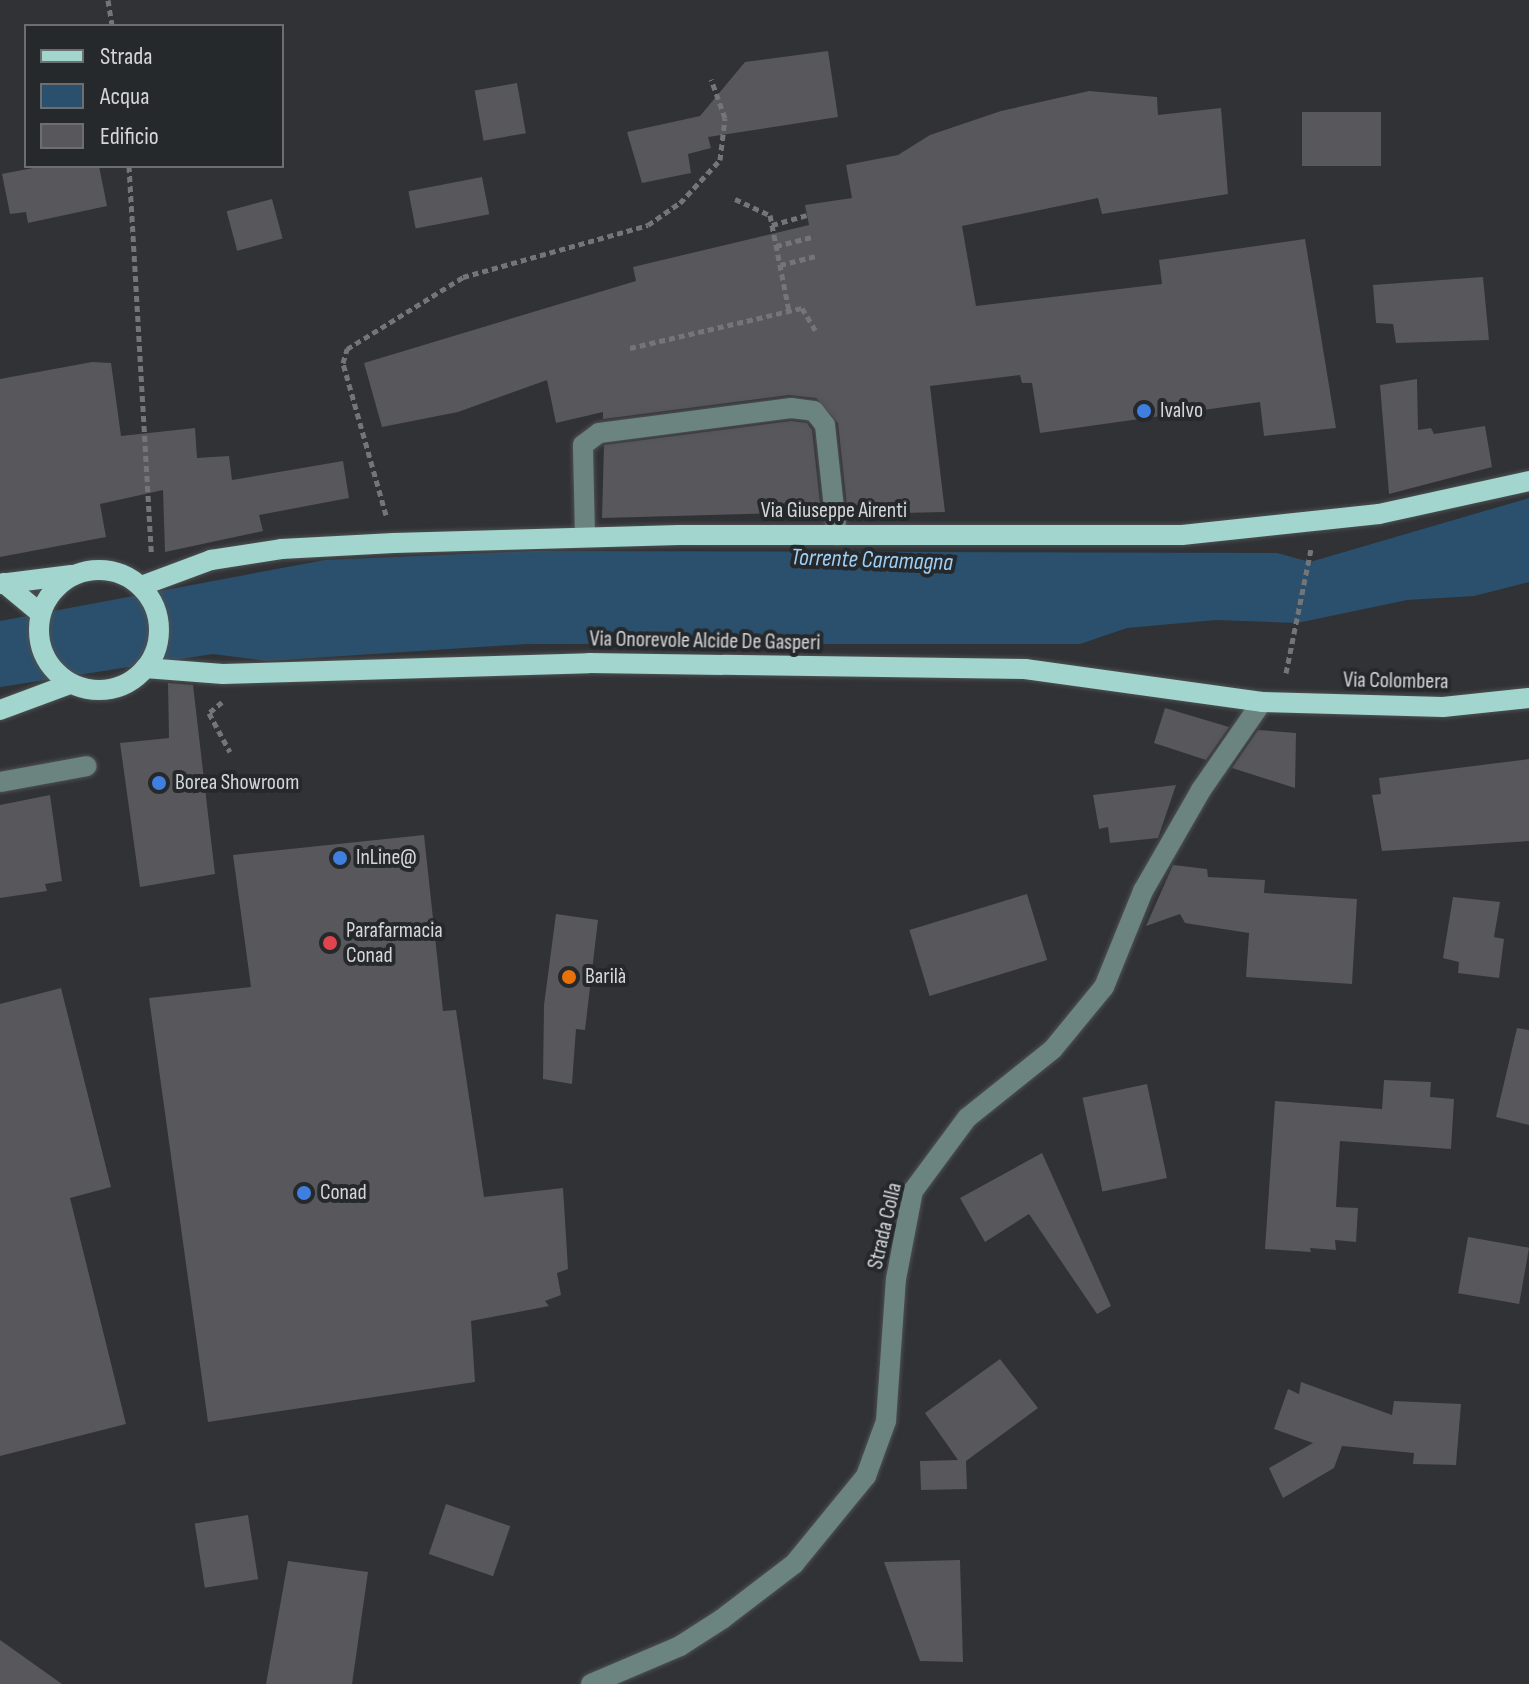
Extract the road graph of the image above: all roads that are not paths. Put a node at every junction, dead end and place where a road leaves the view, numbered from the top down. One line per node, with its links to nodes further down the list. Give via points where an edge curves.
1 (1529, 481): 2 (main road, Via Giuseppe Airenti, via 1379,514 1182,535)
2 (837, 535): 3 (main road, Via Giuseppe Airenti); 3 (street, via 825,425 814,411 791,408 599,433 583,445)
3 (585, 536): 6 (main road, Via Giuseppe Airenti, via 236,556)
4 (72, 575): 5 (main road); 6 (main road, via 108,570); 7 (main road, via 57,586)
5 (2, 584): 7 (main road)
6 (147, 584): 8 (main road, via 158,617 155,653)
7 (40, 613): 9 (main road, via 38,637 44,656)
8 (145, 668): 9 (main road, via 110,689); 11 (main road, Via Onorevole Alcide De Gasperi, via 223,674 589,663 1025,669)
9 (70, 684): 12 (main road)
10 (1529, 698): 11 (main road, Via Colombera, via 1443,707)
11 (1262, 702): 15 (street, Strada Colla, via 1201,790 1143,891 1104,987 1053,1049 967,1118 933,1157 913,1191 896,1279 886,1421 866,1476 794,1564 722,1619 680,1646)
12 (0, 710)
13 (87, 766): 14 (street)
14 (0, 782)
15 (591, 1684)

